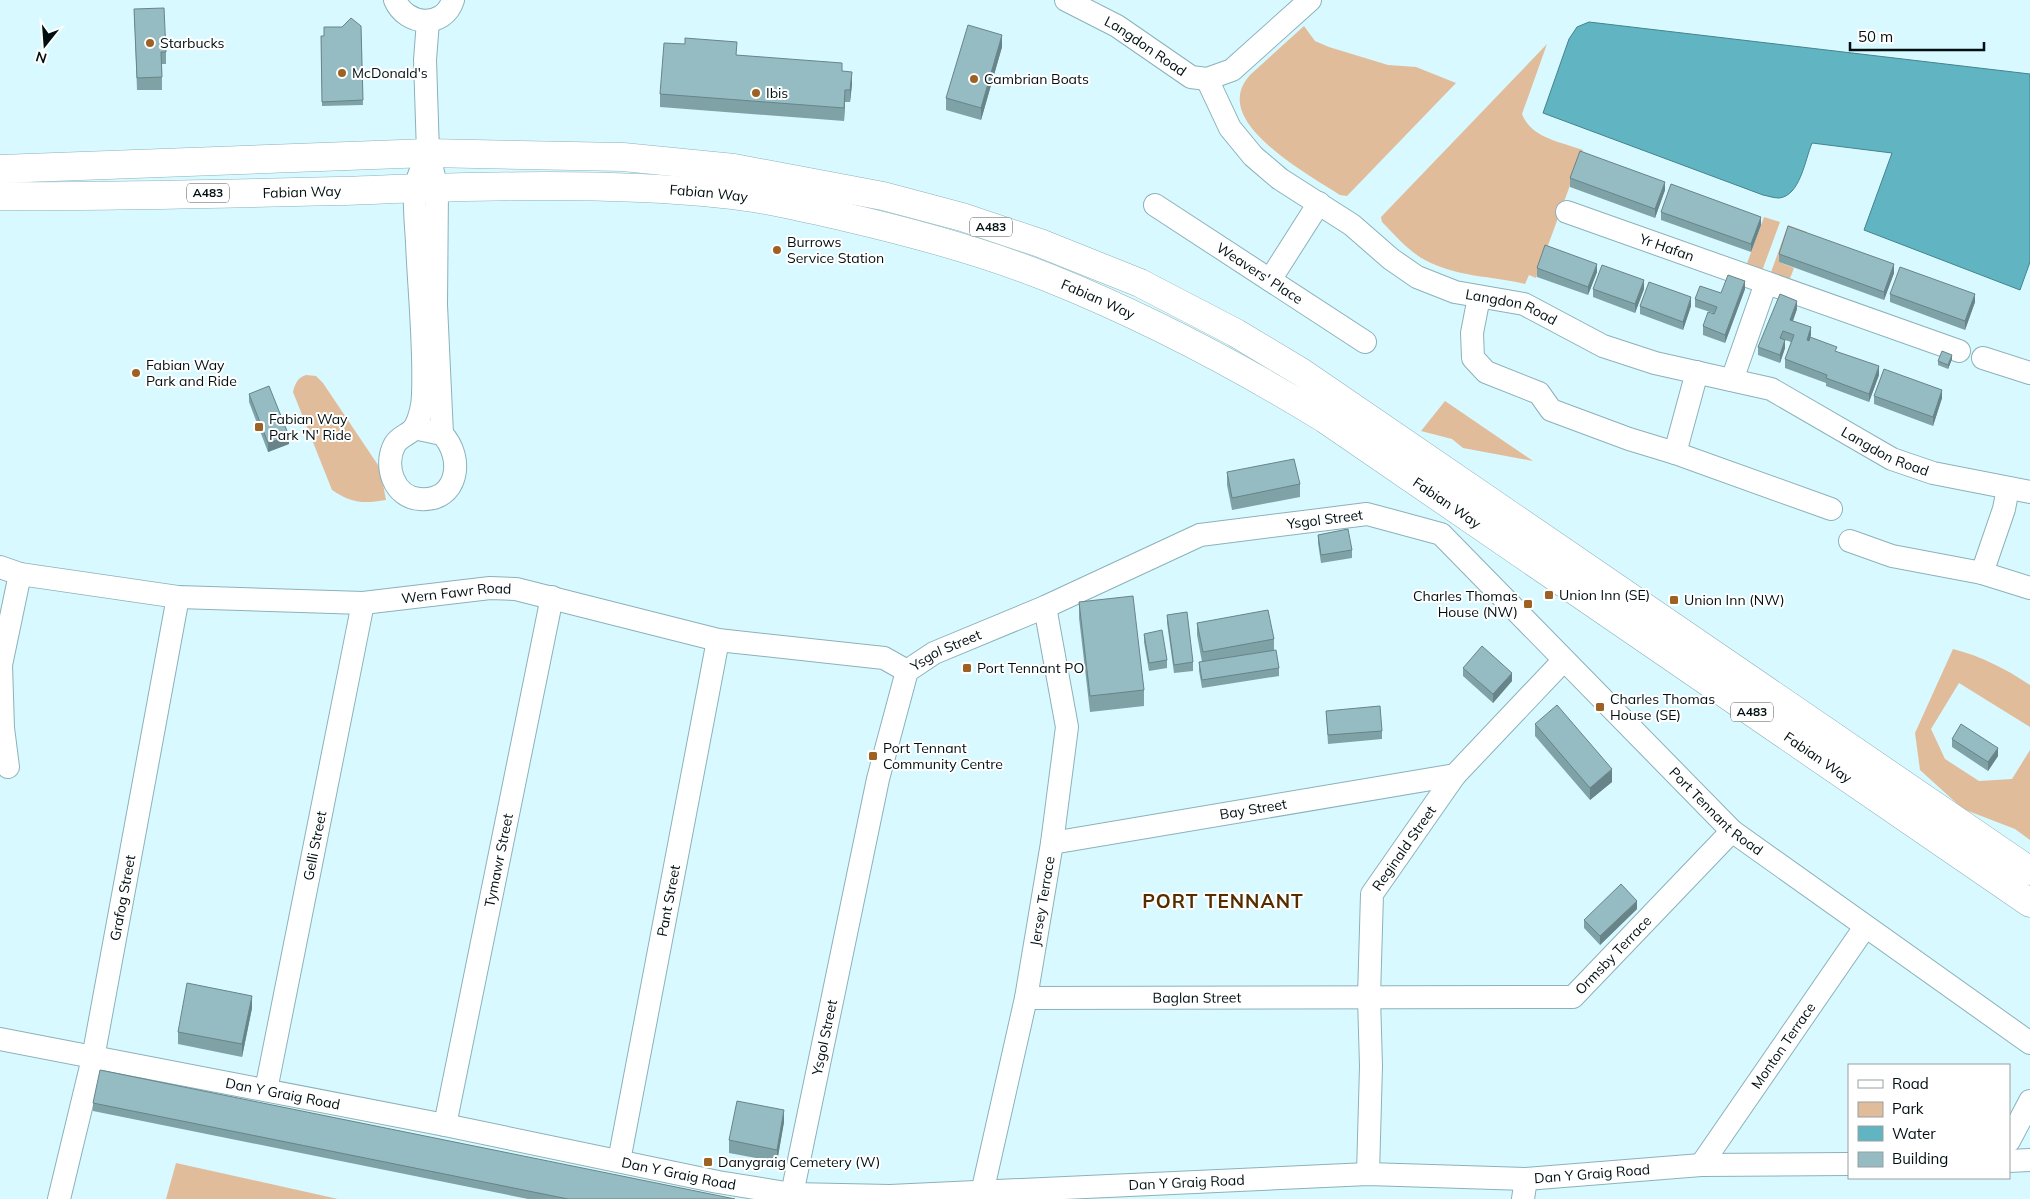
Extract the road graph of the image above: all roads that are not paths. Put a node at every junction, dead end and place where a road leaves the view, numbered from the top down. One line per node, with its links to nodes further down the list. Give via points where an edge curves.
1 (395, 0): 5 (street, via 408,17)
2 (453, 0): 5 (street, via 445,13)
3 (1066, 0): 6 (street, Langdon Road, via 1117,26 1190,77)
4 (1310, 0): 6 (street, via 1232,70)
5 (428, 21): 7 (street, via 425,60)
6 (1207, 79): 11 (street, Langdon Road, via 1230,128 1254,156 1280,179)
7 (428, 153): 8 (highway, Fabian Way / A483); 9 (street); 45 (highway, Fabian Way / A483, via 622,157 734,168 883,196 962,217 1040,243 1140,283 1236,333 1349,404)
8 (0, 169)
9 (426, 188): 10 (highway, Fabian Way / A483); 23 (street, via 423,395); 24 (street); 46 (highway, Fabian Way / A483, via 664,190 726,194 801,207 964,249 1048,278 1147,321 1229,362 1325,419)
10 (0, 196)
11 (1319, 203): 14 (street); 16 (street, Langdon Road, via 1417,277 1455,292)
12 (1155, 205): 14 (street, Weavers' Place)
13 (1567, 212): 15 (street, Yr Hafan)
14 (1270, 280): 17 (street, Weavers' Place)
15 (1766, 283): 18 (street, Yr Hafan); 22 (street)
16 (1479, 297): 20 (street, Langdon Road, via 1524,304 1603,346 1655,363); 25 (street, via 1472,332 1473,358 1486,372 1538,393 1551,410)
17 (1365, 342)
18 (1959, 351)
19 (1983, 358): 21 (street)
20 (1697, 372): 22 (street, Langdon Road); 25 (street)
21 (2030, 373)
22 (1732, 380): 26 (street, Langdon Road, via 1771,389 1892,458 1933,473)
23 (414, 428): 24 (street); 24 (street, via 396,443 390,460 391,474 396,486 406,496 421,500 444,491 456,471 454,450)
24 (442, 434)
25 (1675, 453): 28 (street)
26 (2008, 488): 27 (street, Langdon Road); 32 (street)
27 (2030, 492)
28 (1831, 509)
29 (1441, 534): 37 (street, Ysgol Street, via 1367,514 1200,535); 39 (street, Port Tennant Road)
30 (1850, 541): 32 (street, via 1892,556)
31 (10, 570): 34 (street, Wern Fawr Road); 41 (street, via 1,666)
32 (1982, 573): 33 (street)
33 (2030, 588)
34 (178, 597): 36 (street, Wern Fawr Road); 52 (street, Grafog Street)
35 (552, 597): 36 (street, Wern Fawr Road, via 516,589 490,588); 38 (street, Wern Fawr Road); 55 (street, Tymawr Street)
36 (364, 603): 53 (street, Gelli Street)
37 (1046, 607): 40 (street, Ysgol Street, via 934,653); 44 (street, Jersey Terrace, via 1067,727)
38 (718, 640): 40 (street, Wern Fawr Road, via 884,658); 58 (street, Pant Street)
39 (1563, 661): 42 (street, Reginald Street); 43 (street, Port Tennant Road)
40 (907, 671): 65 (street, Ysgol Street, via 878,779)
41 (8, 767)
42 (1454, 775): 44 (street, Bay Street); 48 (street, Reginald Street, via 1372,894)
43 (1732, 831): 47 (street, Port Tennant Road); 48 (street, Ormsby Terrace, via 1573,997)
44 (1052, 843): 49 (street, Jersey Terrace)
45 (2030, 871)
46 (2030, 903)
47 (1865, 927): 51 (street, Port Tennant Road); 61 (street, Monton Terrace)
48 (1369, 997): 49 (street, Baglan Street); 62 (street, Reginald Street)
49 (1026, 998): 64 (street, Jersey Terrace)
50 (0, 1039): 52 (street, Dan Y Graig Road)
51 (2030, 1043)
52 (93, 1058): 53 (street, Dan Y Graig Road); 66 (street, Grafog Street)
53 (266, 1090): 55 (street, Dan Y Graig Road)
54 (2030, 1101): 56 (street)
55 (445, 1125): 58 (street, Dan Y Graig Road)
56 (2010, 1139)
57 (2030, 1160): 59 (street)
58 (619, 1161): 65 (street, Dan Y Graig Road)
59 (2010, 1161)
60 (1848, 1164): 61 (street, Dan Y Graig Road)
61 (1701, 1165): 63 (street, Dan Y Graig Road)
62 (1368, 1174): 63 (street, Dan Y Graig Road); 64 (street, Dan Y Graig Road)
63 (1524, 1189)
64 (982, 1193): 65 (street, Dan Y Graig Road)
65 (792, 1197)
66 (59, 1199)

